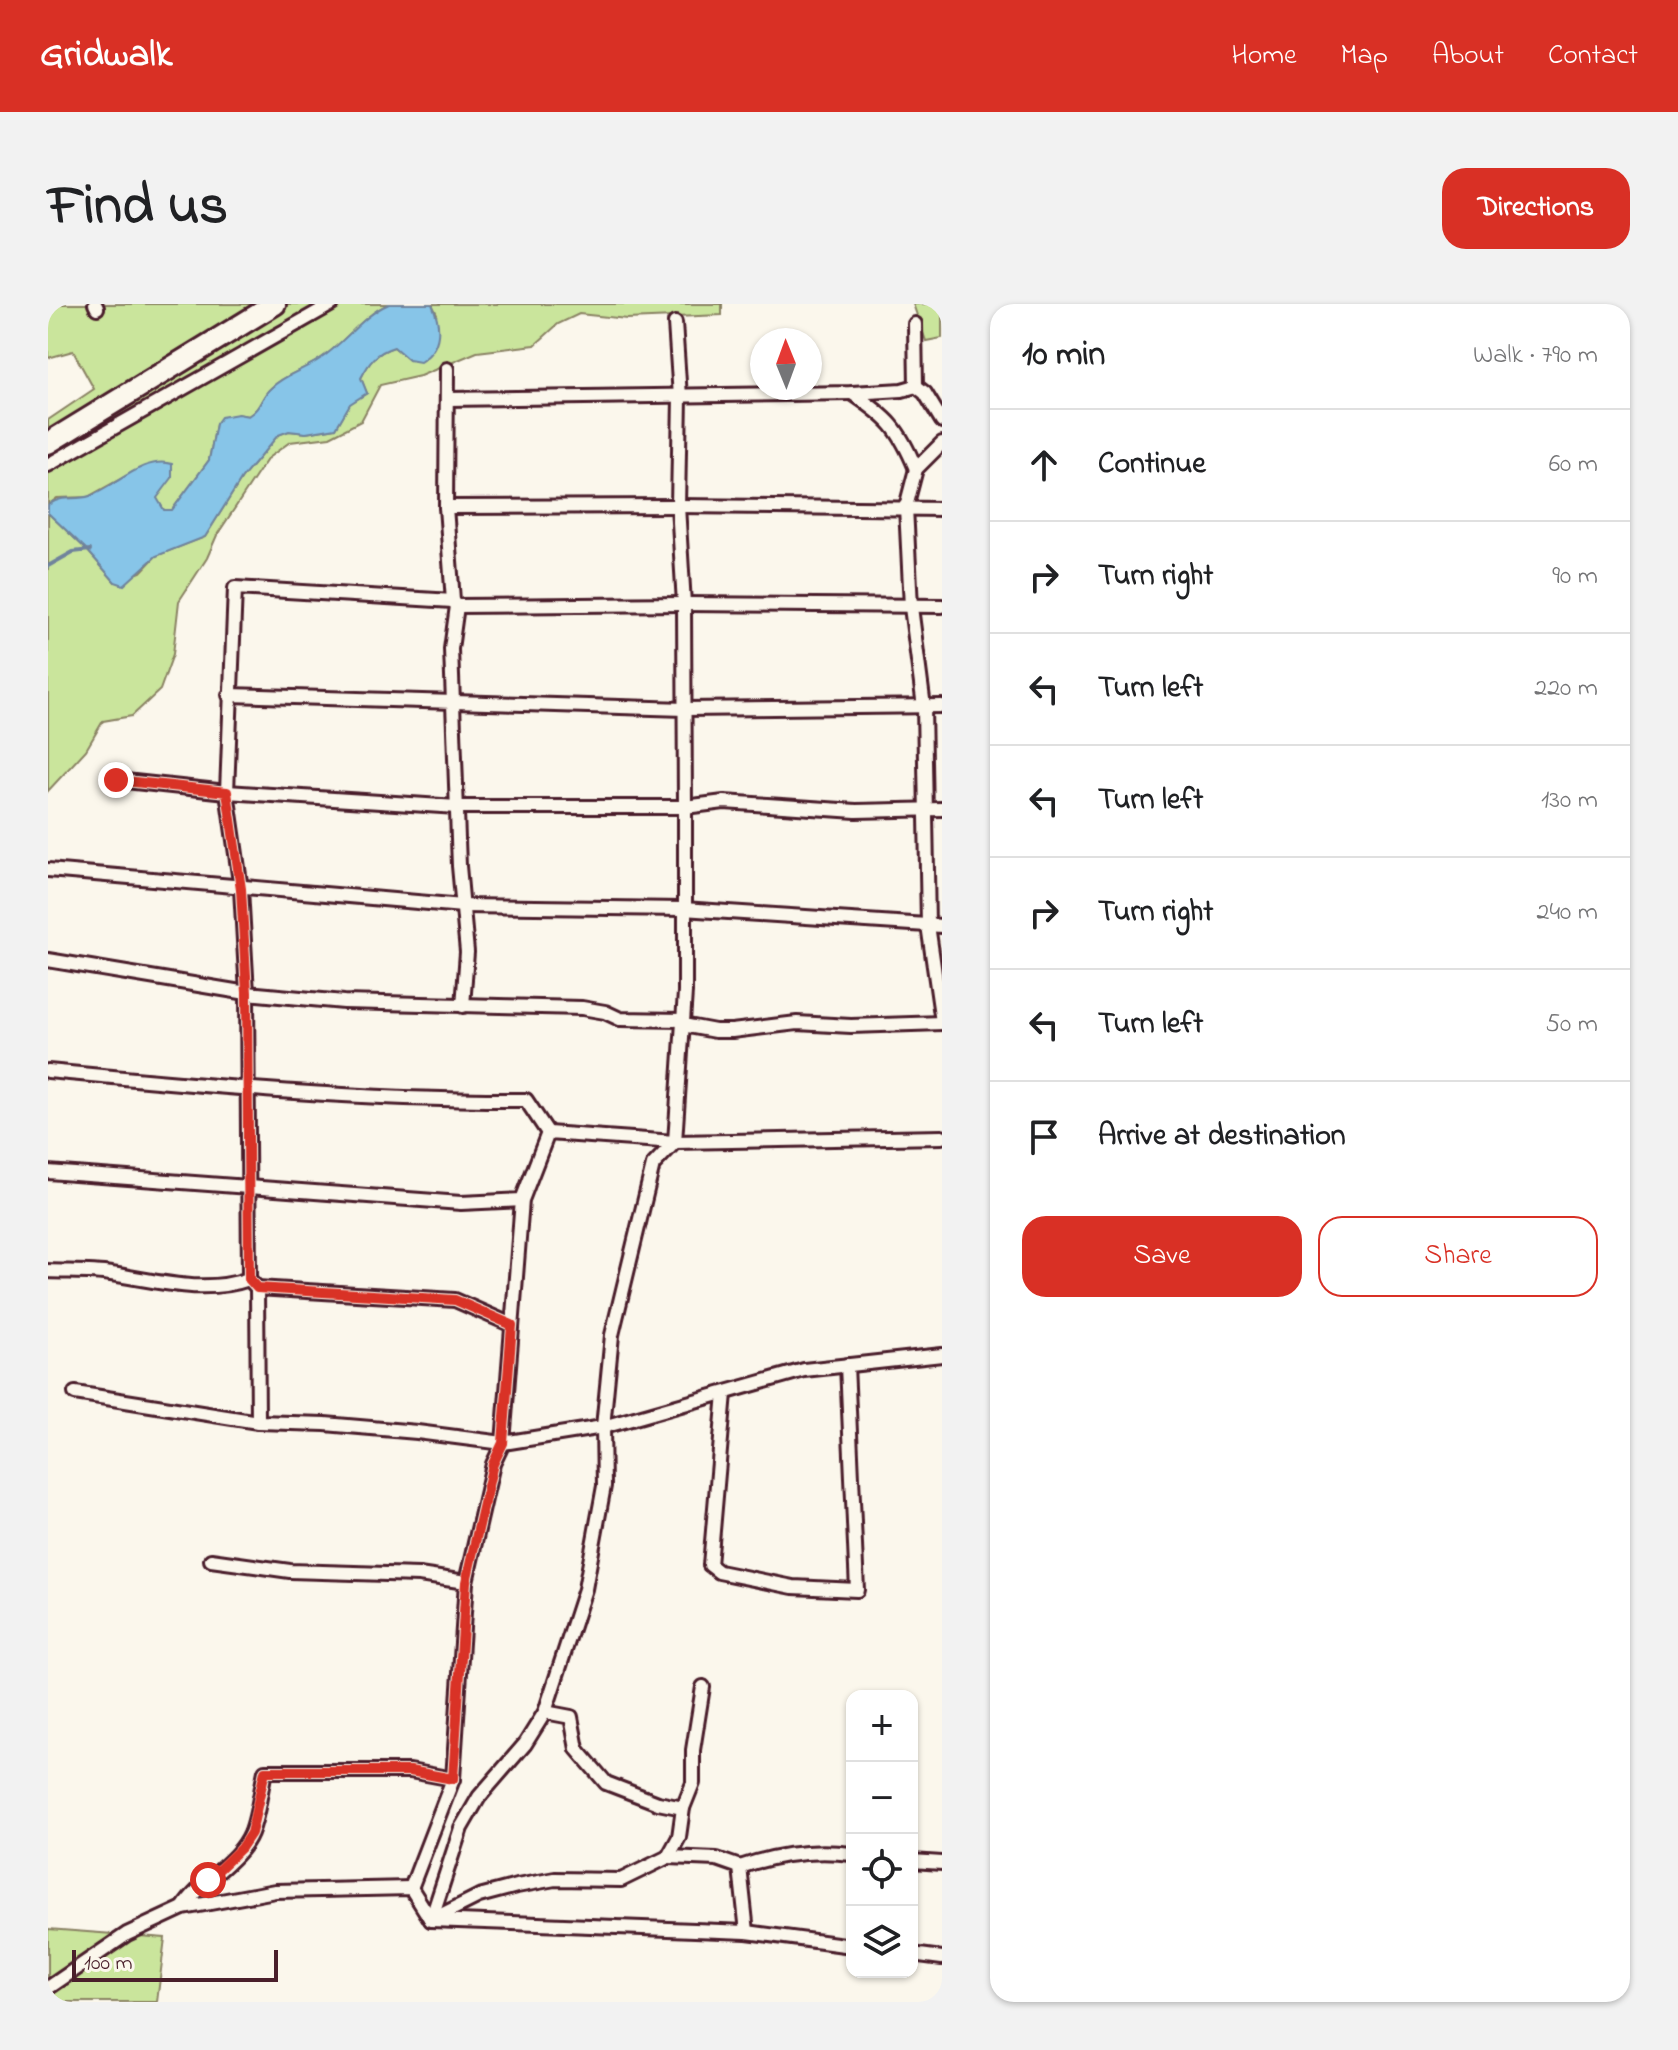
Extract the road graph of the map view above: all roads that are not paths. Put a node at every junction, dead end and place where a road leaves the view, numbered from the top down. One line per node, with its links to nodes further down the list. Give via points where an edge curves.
1 (275, 304): 11 (main road)
2 (332, 304): 13 (street)
3 (675, 323): 8 (street)
4 (915, 324): 6 (street)
5 (447, 369): 9 (street)
6 (916, 386): 7 (street); 10 (street)
7 (852, 393): 8 (street); 14 (street, via 897,430)
8 (680, 397): 9 (street); 15 (street)
9 (448, 399): 16 (street)
10 (942, 421)
11 (48, 443)
12 (942, 443): 14 (street)
13 (48, 465)
14 (916, 469): 17 (street)
15 (678, 506): 16 (street); 17 (street); 20 (street)
16 (446, 507): 19 (street)
17 (906, 507): 18 (street); 22 (street)
18 (942, 509)
19 (455, 603): 20 (street); 23 (street, via 235,588); 24 (street)
20 (684, 604): 22 (street); 27 (street)
21 (942, 606): 22 (street)
22 (911, 607): 26 (street)
23 (229, 695): 24 (street); 29 (street)
24 (454, 703): 27 (street); 30 (street)
25 (942, 706): 26 (street)
26 (924, 707): 27 (street); 32 (street)
27 (685, 709): 31 (street)
28 (116, 780): 29 (street)
29 (227, 792): 30 (street); 35 (street)
30 (457, 807): 31 (street); 36 (street)
31 (685, 807): 32 (street, via 724,802 856,811); 37 (street)
32 (926, 808): 33 (street); 38 (street)
33 (942, 809)
34 (48, 870): 35 (street)
35 (241, 889): 36 (street); 41 (street)
36 (463, 906): 37 (street); 42 (street)
37 (683, 909): 38 (street); 43 (street)
38 (928, 925): 39 (street); 44 (street)
39 (942, 926)
40 (48, 960): 41 (street)
41 (247, 993): 42 (street); 46 (street)
42 (463, 1006): 43 (street, via 582,1008 620,1019)
43 (683, 1022): 44 (street, via 715,1031 797,1023); 49 (street)
44 (942, 1023)
45 (48, 1071): 46 (street)
46 (248, 1089): 47 (street, via 526,1100); 51 (street)
47 (548, 1133): 49 (street); 52 (street)
48 (942, 1137): 49 (street)
49 (675, 1142): 61 (street, via 653,1165 635,1233 612,1335)
50 (48, 1172): 51 (street)
51 (246, 1188): 52 (street, via 461,1203); 54 (street)
52 (522, 1200): 55 (street)
53 (48, 1271): 54 (street, via 193,1288)
54 (253, 1284): 55 (street, via 455,1300); 60 (street)
55 (512, 1325): 62 (street)
56 (942, 1355): 57 (street)
57 (847, 1365): 59 (street, via 804,1370); 59 (street, via 857,1590 793,1587 719,1572 710,1565)
58 (75, 1393): 60 (street)
59 (725, 1393): 61 (street)
60 (258, 1422): 62 (street)
61 (603, 1427): 62 (street); 66 (street, via 604,1486 585,1589)
62 (503, 1443): 64 (street, via 493,1464)
63 (211, 1560): 64 (street, via 290,1571 419,1575)
64 (466, 1582): 67 (street)
65 (703, 1687): 68 (street, via 693,1783)
66 (545, 1712): 68 (street, via 571,1717 577,1749 606,1783); 76 (street, via 461,1828)
67 (453, 1779): 74 (street); 75 (street, via 410,1771 265,1771 251,1833)
68 (683, 1808): 70 (street, via 679,1837)
69 (846, 1853): 73 (street, via 773,1855)
70 (668, 1857): 73 (street, via 717,1859); 76 (street, via 621,1880 555,1879 491,1892)
71 (918, 1861): 72 (street)
72 (942, 1863)
73 (740, 1867): 77 (street)
74 (411, 1888): 75 (street, via 275,1891); 76 (street)
75 (183, 1908): 81 (street, via 127,1934)
76 (431, 1920): 77 (street)
77 (747, 1932): 78 (street)
78 (846, 1945)
79 (918, 1955): 80 (street)
80 (942, 1958)
81 (48, 1988)

